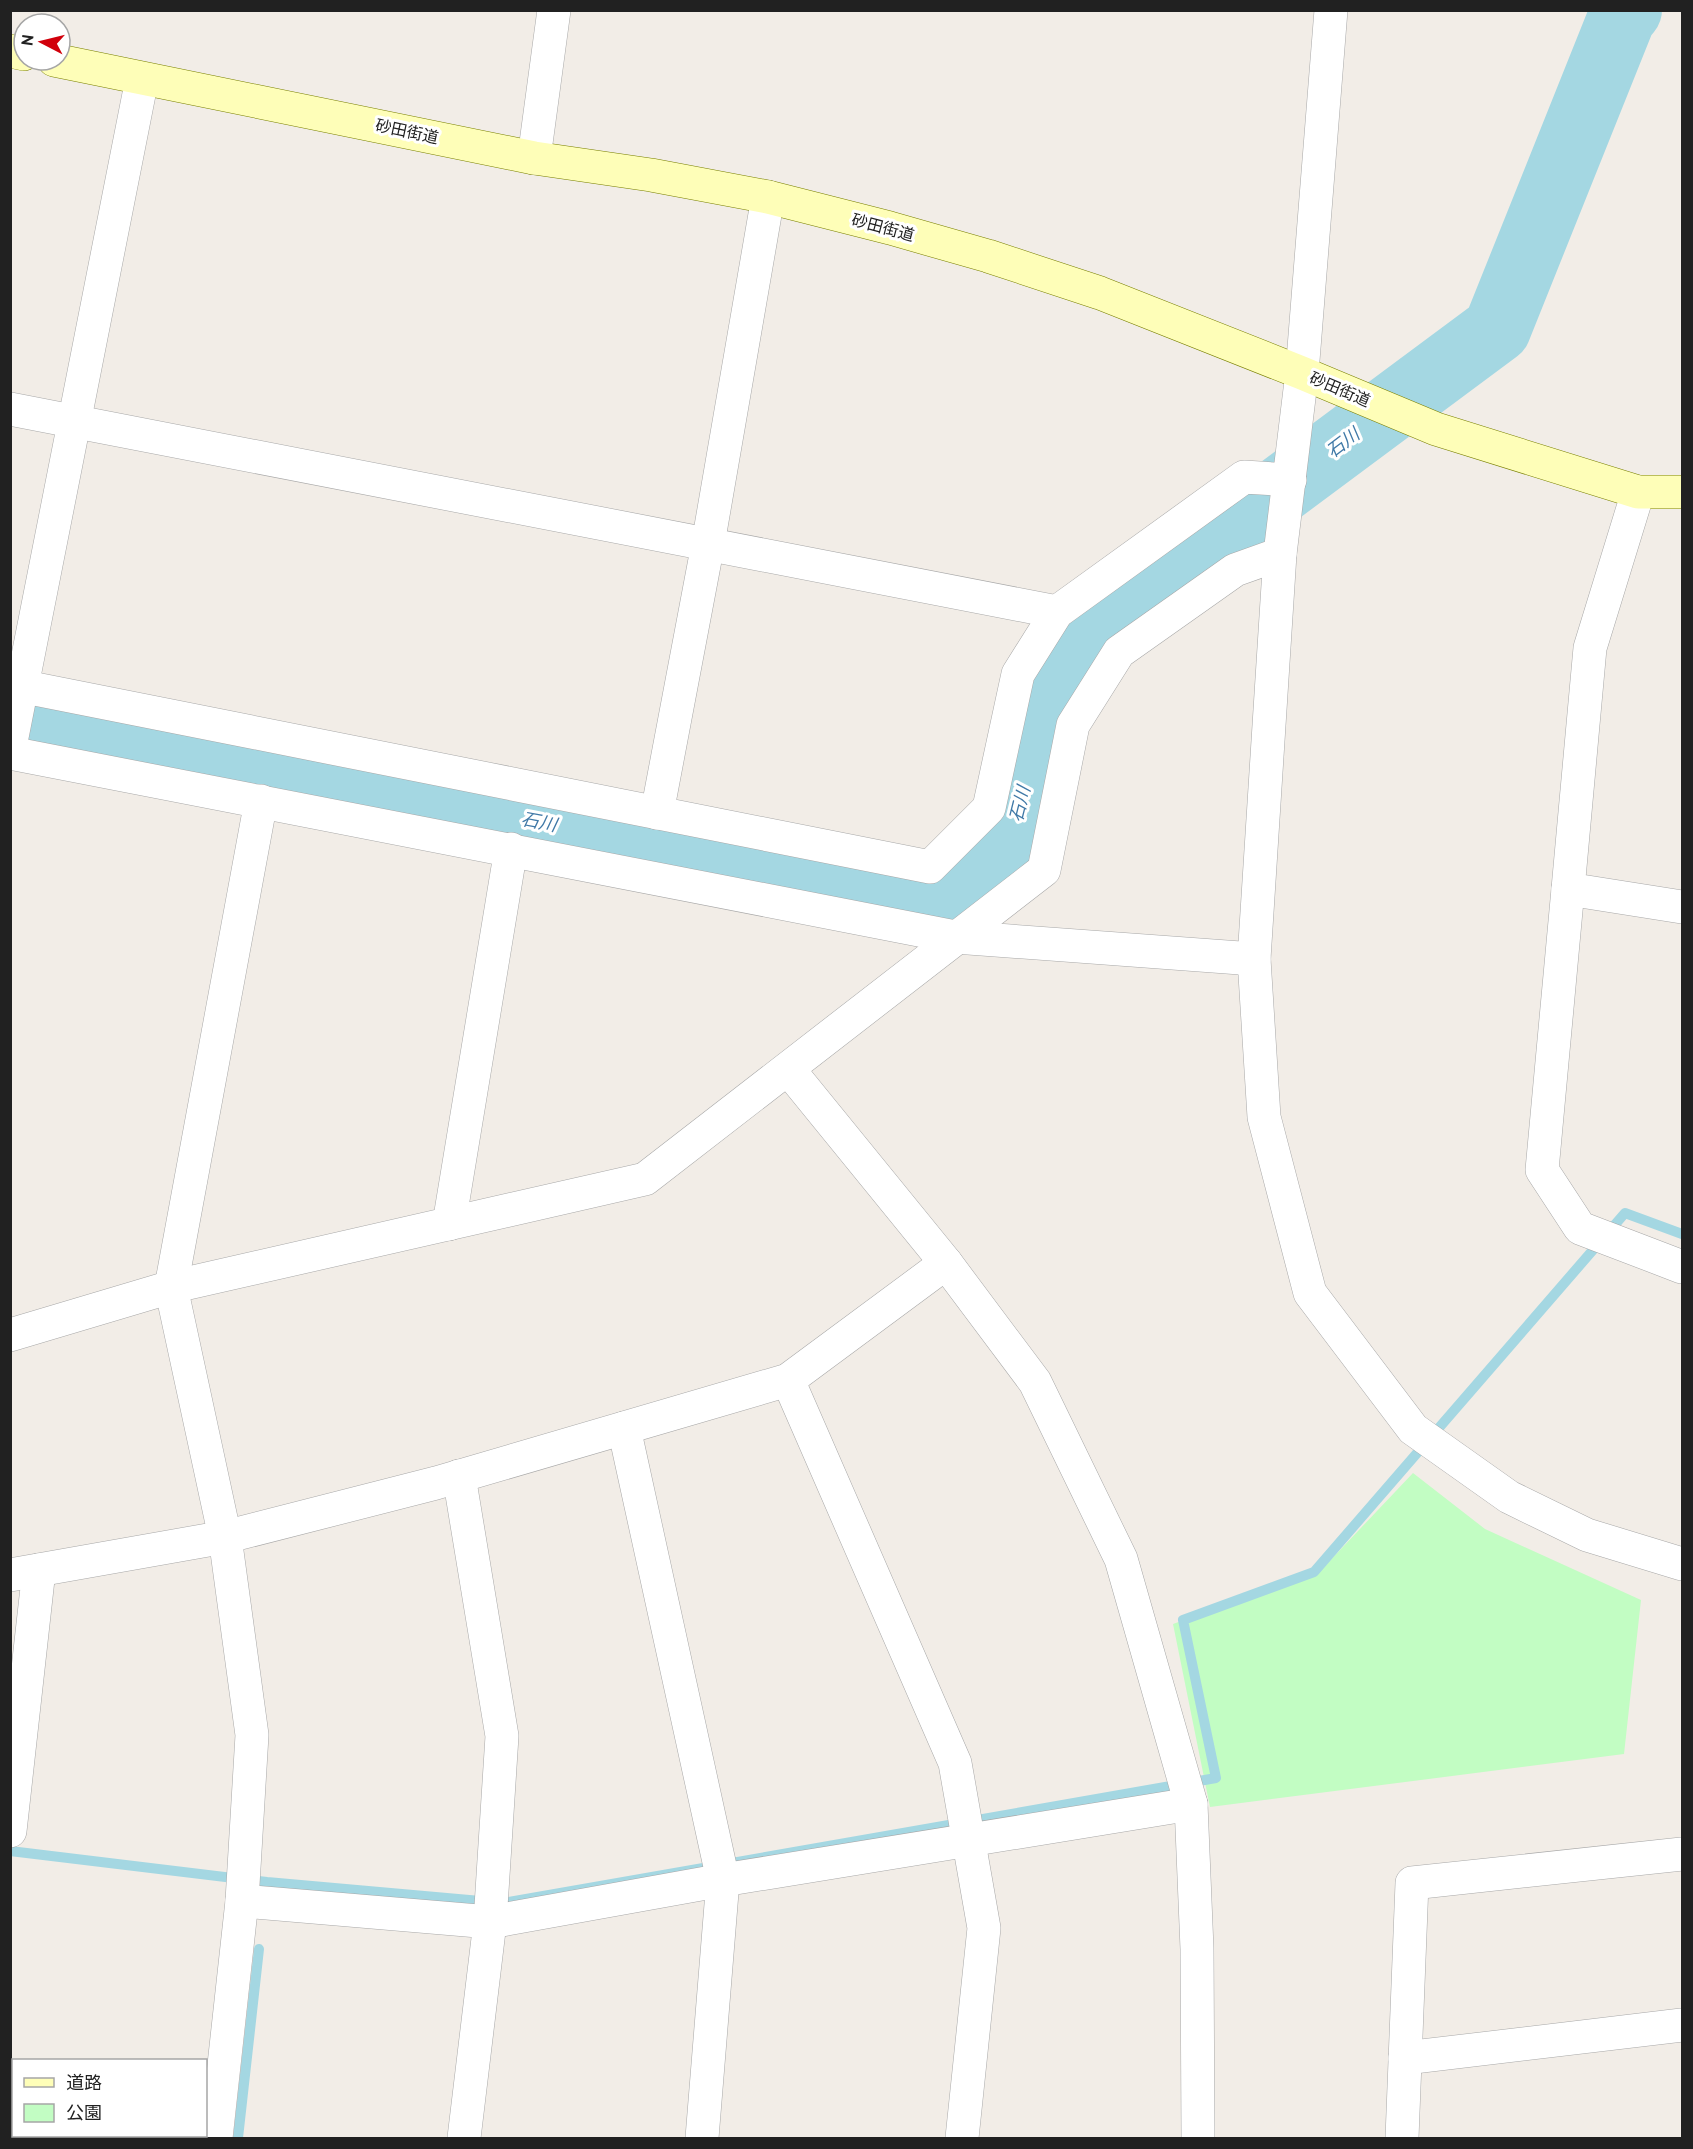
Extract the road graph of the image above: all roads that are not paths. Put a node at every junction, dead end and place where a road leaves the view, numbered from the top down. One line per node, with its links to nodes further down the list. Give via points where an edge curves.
1 (554, 10): 5 (street)
2 (1331, 10): 7 (street)
3 (72, 64): 4 (main road, 砂田街道)
4 (142, 79): 5 (main road, 砂田街道); 9 (street)
5 (534, 158): 6 (main road, 砂田街道)
6 (768, 197): 7 (main road, 砂田街道, via 987,256 1100,293); 13 (street)
7 (1302, 373): 10 (street); 11 (main road, 砂田街道, via 1436,429)
8 (10, 409): 9 (street)
9 (75, 422): 13 (street); 16 (street)
10 (1290, 480): 14 (street); 15 (street, via 1244,477)
11 (1638, 492): 12 (main road, 砂田街道); 22 (street, via 1590,648)
12 (1683, 492)
13 (708, 544): 15 (street); 20 (street)
14 (1280, 555): 24 (street, via 1235,570 1119,652 1073,725 1044,870); 25 (street)
15 (1057, 612): 20 (street, via 1018,674 989,808 930,867)
16 (16, 686): 17 (street); 20 (street)
17 (10, 747)
18 (10, 753): 19 (street)
19 (261, 801): 21 (street); 30 (street)
20 (657, 813)
21 (511, 849): 24 (street); 27 (street)
22 (1568, 890): 23 (street); 29 (street, via 1542,1170 1580,1228)
23 (1683, 907)
24 (955, 937): 25 (street); 26 (street)
25 (1254, 959): 36 (street, via 1264,1117 1310,1293 1413,1429 1509,1497 1587,1535)
26 (789, 1070): 27 (street, via 645,1179); 28 (street)
27 (448, 1224): 30 (street)
28 (946, 1263): 32 (street); 38 (street, via 1035,1382 1121,1559)
29 (1683, 1267)
30 (171, 1287): 31 (street); 35 (street)
31 (10, 1335)
32 (788, 1380): 33 (street); 40 (street, via 955,1763)
33 (624, 1428): 34 (street); 42 (street)
34 (459, 1476): 35 (street); 44 (street, via 502,1736)
35 (225, 1537): 37 (street); 43 (street, via 252,1735)
36 (1683, 1564)
37 (25, 1572): 39 (street)
38 (1191, 1804): 40 (street); 51 (street)
39 (10, 1832)
40 (969, 1840): 42 (street); 50 (street, via 984,1928)
41 (1683, 1854): 46 (street, via 1412,1883)
42 (723, 1880): 44 (street); 49 (street)
43 (242, 1901): 44 (street); 47 (street)
44 (489, 1922): 48 (street)
45 (1683, 2025): 46 (street)
46 (1405, 2058): 52 (street)
47 (216, 2139)
48 (464, 2139)
49 (702, 2139)
50 (962, 2139)
51 (1198, 2139)
52 (1402, 2139)

